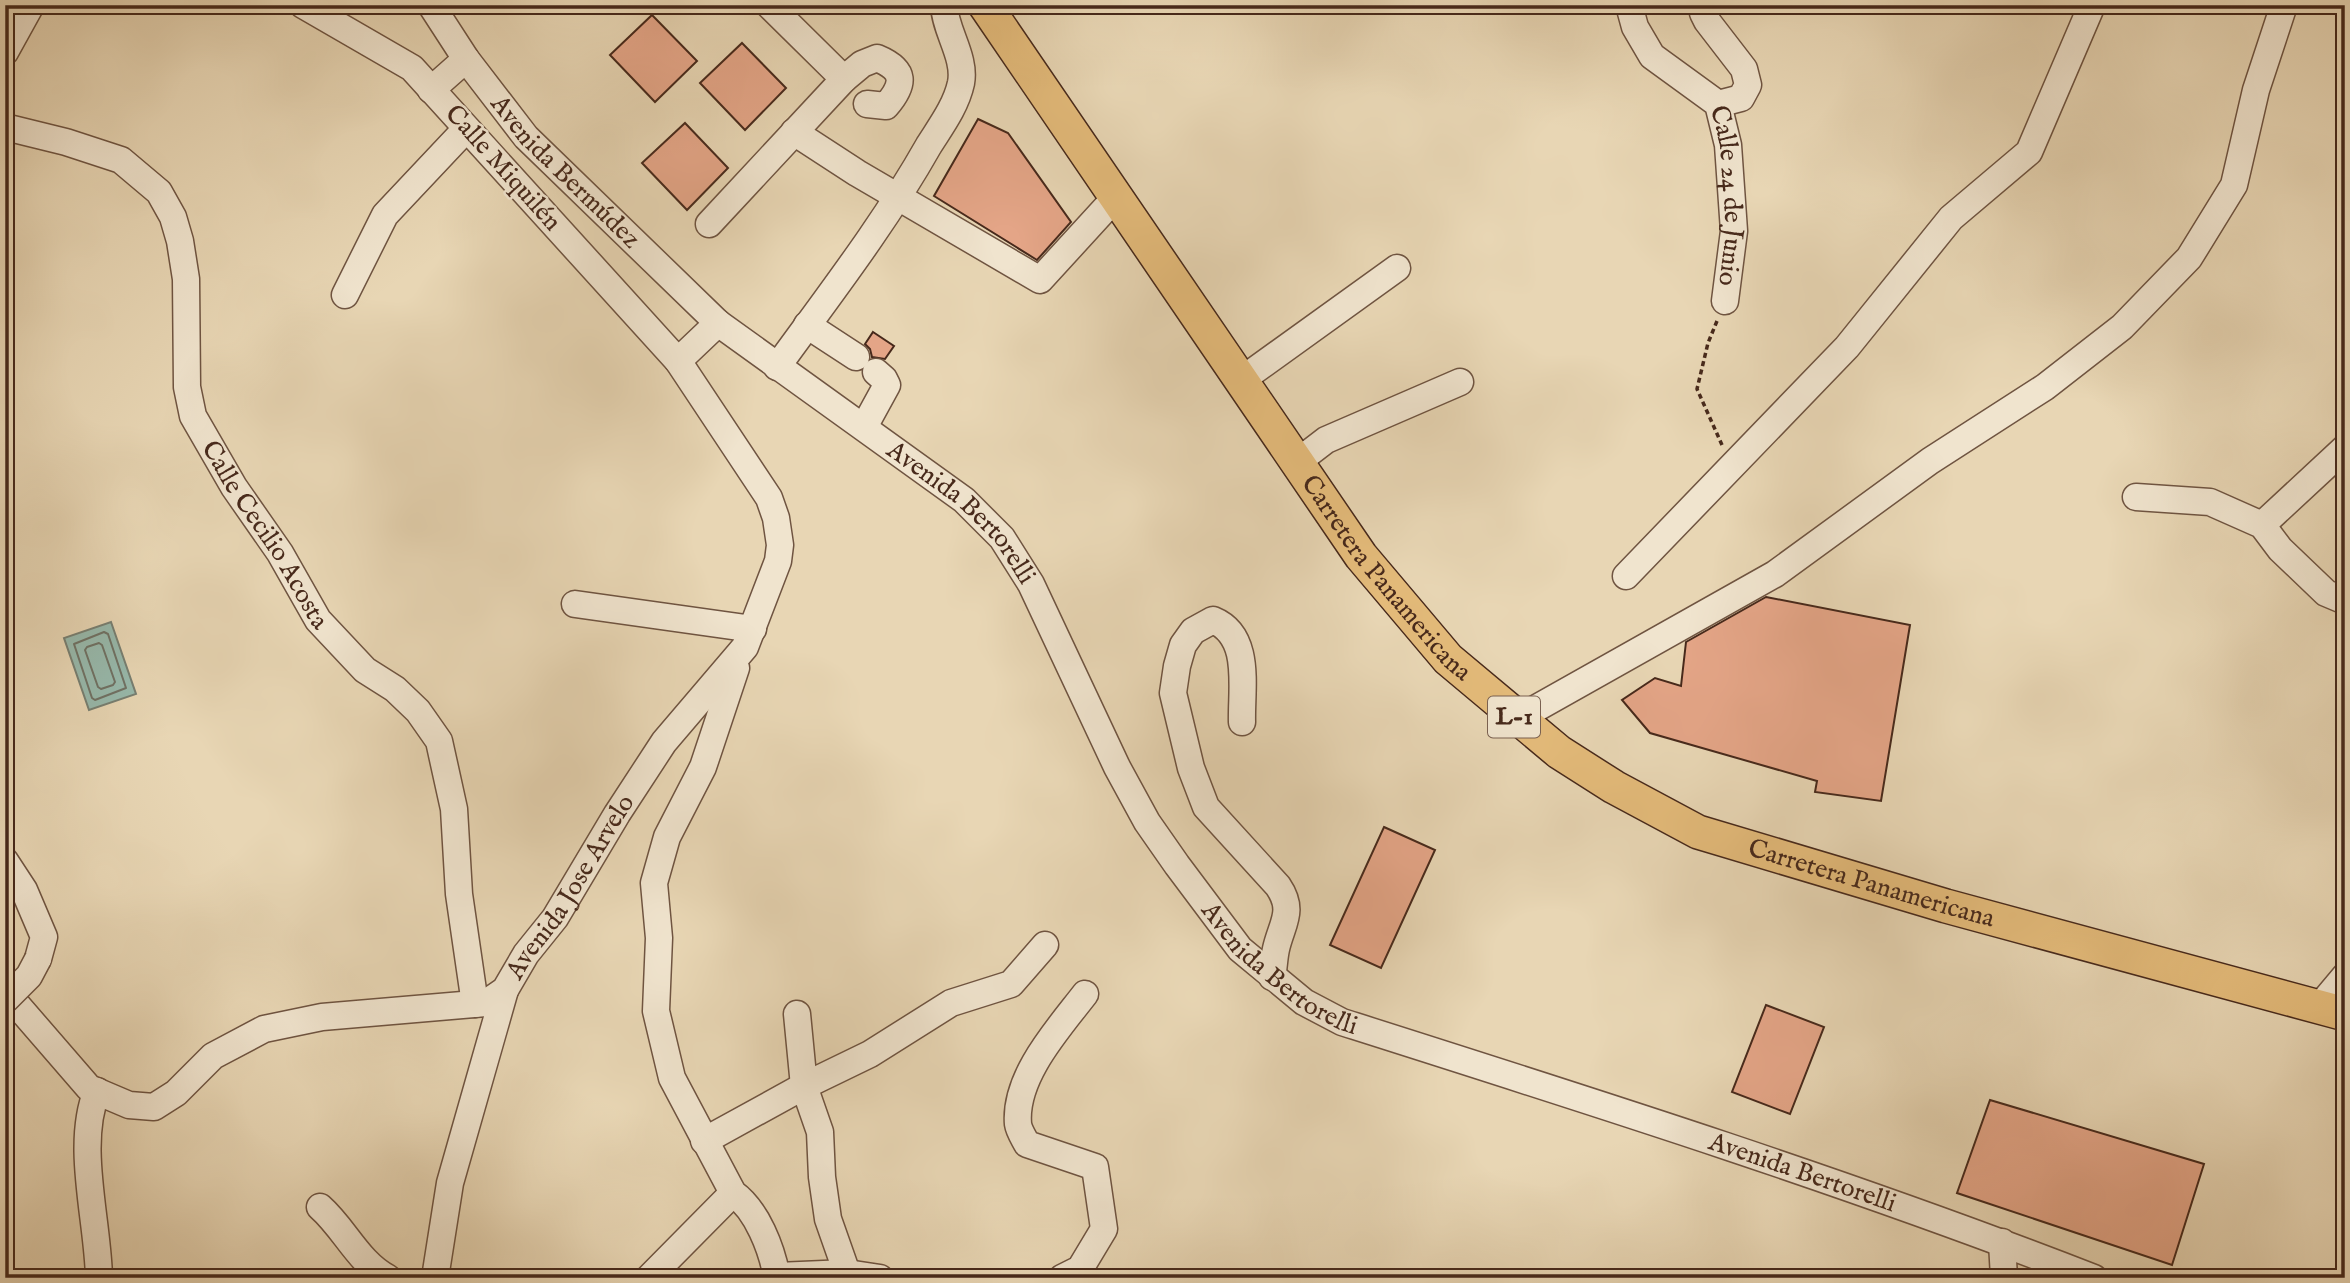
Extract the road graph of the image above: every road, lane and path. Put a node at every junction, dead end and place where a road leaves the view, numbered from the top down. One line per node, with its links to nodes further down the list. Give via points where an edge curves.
1 (31, 5): 11 (street)
2 (303, 5): 14 (street, Calle Miquilén, via 412,68)
3 (431, 5): 12 (street, Avenida Bermúdez)
4 (769, 5): 13 (street)
5 (944, 5): 20 (street, via 960,60 961,81 954,103)
6 (985, 5): 21 (main road, Carretera Panamericana / L-1)
7 (1629, 5): 16 (street, Calle 24 de Junio, via 1652,57)
8 (1704, 5): 16 (street, via 1707,21 1744,69 1748,85 1741,98)
9 (2092, 5): 35 (street, via 2029,152 1951,218 1847,346)
10 (2284, 5): 42 (street, via 2256,90 2234,185 2189,258 2122,327 2045,387 1930,461 1775,574)
11 (5, 52)
12 (467, 59): 14 (street); 26 (street, Avenida Bermúdez, via 526,137)
13 (844, 79): 15 (street, via 877,58 894,66 900,77 898,92 886,106); 19 (street)
14 (431, 90): 18 (street, Calle Miquilén)
15 (867, 104)
16 (1718, 104): 25 (street, Calle 24 de Junio, via 1728,145 1734,231)
17 (5, 127): 52 (street, Calle Cecilio Acosta, via 121,160 159,192 173,217 186,279 187,387 193,416 318,620 365,670 418,711 439,741 454,809 459,894)
18 (467, 129): 24 (street, via 385,215); 28 (street, Calle Miquilén)
19 (794, 132): 20 (street); 22 (street)
20 (900, 198): 21 (street, via 1040,280); 27 (street)
21 (1115, 198): 30 (main road, Carretera Panamericana / L-1)
22 (709, 224)
23 (1397, 268): 30 (street)
24 (345, 295)
25 (1725, 301): 35 (path, via 1697,389)
26 (718, 323): 28 (street); 29 (street, Avenida Bertorelli)
27 (807, 325): 29 (street); 32 (street, via 884,379 887,385)
28 (678, 361): 41 (street, Avenida Jose Arvelo, via 769,498 776,518 778,561)
29 (777, 367): 32 (street, Avenida Bertorelli)
30 (1240, 381): 34 (main road, Carretera Panamericana / L-1)
31 (1460, 382): 34 (street, via 1326,440)
32 (864, 427): 46 (street, Avenida Bertorelli, via 964,500 1002,538 1031,584 1147,822 1240,949)
33 (2345, 448): 37 (street)
34 (1296, 463): 42 (main road, Carretera Panamericana / L-1, via 1362,556 1447,659)
35 (1732, 466): 38 (street)
36 (2136, 497): 37 (street, via 2210,502)
37 (2262, 525): 39 (street, via 2326,593)
38 (1626, 576)
39 (2345, 601)
40 (575, 604): 41 (street)
41 (749, 638): 48 (street, Avenida Jose Arvelo, via 664,742 555,918); 57 (street, via 703,767 667,837 654,883 659,938 656,1011 672,1078)
42 (1517, 719): 53 (main road, Carretera Panamericana / L-1, via 1614,787 1698,832 1946,906)
43 (1242, 722): 46 (street, via 1238,643 1213,620 1193,631 1183,645 1174,693 1191,768 1206,807 1286,898 1287,916)
44 (5, 861): 51 (street, bridge, via 24,890 44,937 29,976)
45 (1045, 945): 55 (street, via 1011,984 951,1003 870,1054)
46 (1272, 976): 60 (street, Avenida Bertorelli, via 1304,1002 1342,1022)
47 (2345, 976): 53 (street)
48 (505, 989): 52 (street, Avenida Jose Arvelo, via 486,1003); 66 (street, via 450,1183)
49 (5, 991): 56 (street, Avenida Jose Arvelo, via 71,1069)
50 (1085, 993): 62 (street, via 1040,1053 1020,1099 1018,1127 1027,1144 1095,1167 1104,1229)
51 (5, 1000)
52 (475, 1004): 56 (street, Avenida Jose Arvelo, via 322,1017 264,1029 213,1056 176,1093 154,1107 129,1105)
53 (2332, 1011)
54 (797, 1014): 55 (street)
55 (804, 1086): 57 (street); 61 (street, via 820,1132 828,1219)
56 (97, 1091): 64 (street, via 90,1107 87,1143)
57 (704, 1140): 58 (street)
58 (733, 1193): 63 (street, via 767,1241); 67 (street)
59 (320, 1207): 65 (street, via 367,1263)
60 (2002, 1242): 69 (street); 70 (street, Avenida Bertorelli)
61 (847, 1273): 63 (street); 68 (street)
62 (1077, 1275)
63 (777, 1277)
64 (99, 1278)
65 (388, 1278)
66 (435, 1278)
67 (649, 1278)
68 (880, 1278)
69 (2004, 1278)
70 (2094, 1278)

